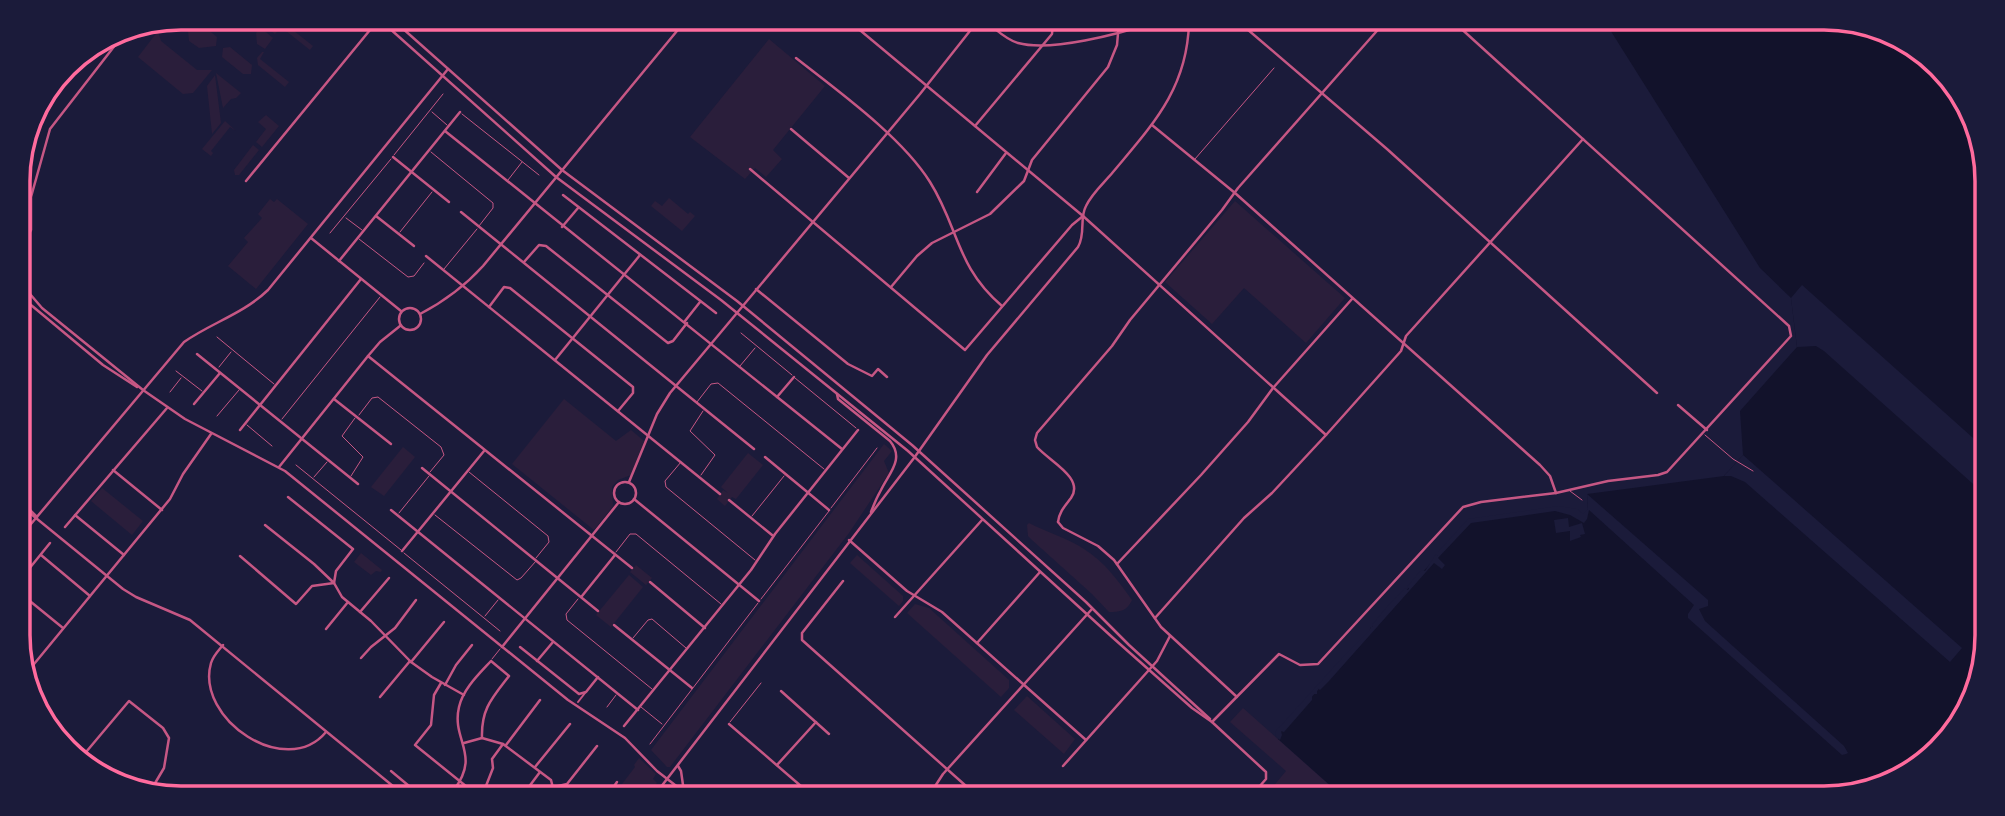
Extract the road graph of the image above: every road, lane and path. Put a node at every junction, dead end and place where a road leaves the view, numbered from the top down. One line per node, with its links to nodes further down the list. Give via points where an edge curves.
1 (370, 30): 45 (street)
2 (391, 30): 20 (street)
3 (405, 30): 18 (street)
4 (678, 30): 39 (street)
5 (860, 30): 21 (street)
6 (970, 30): 21 (street)
7 (997, 30): 15 (street, via 1016,43)
8 (1052, 30): 15 (street)
9 (1129, 30): 14 (street)
10 (1188, 30): 26 (street, via 1183,68)
11 (1248, 30): 22 (street)
12 (1378, 30): 22 (street)
13 (1464, 30): 32 (street)
14 (1119, 33): 15 (street); 40 (street, via 1108,67 1032,160)
15 (1043, 44): 28 (street)
16 (115, 45): 63 (street, via 50,129 31,197)
17 (796, 58): 31 (street)
18 (448, 68): 20 (street); 39 (street)
19 (1274, 68): 36 (lane)
20 (442, 76): 43 (street); 66 (street)
21 (926, 85): 28 (street); 31 (street)
22 (1321, 93): 49 (street); 68 (street)
23 (443, 94): 24 (lane)
24 (430, 110): 27 (lane); 35 (lane)
25 (460, 112): 27 (street); 37 (lane)
26 (1152, 125): 36 (street); 57 (street, via 1085,206)
27 (449, 126): 30 (street)
28 (975, 126): 34 (street)
29 (791, 129): 44 (street)
30 (444, 131): 33 (street); 46 (street)
31 (887, 134): 44 (street); 62 (street, via 929,180)
32 (1584, 139): 68 (street); 140 (street, via 1791,329 1789,338)
33 (429, 151): 41 (street); 59 (lane, via 493,203)
34 (1006, 153): 40 (street); 48 (street)
35 (393, 157): 41 (street); 55 (lane)
36 (1195, 160): 49 (street)
37 (522, 162): 42 (lane); 46 (lane)
38 (750, 169): 58 (street)
39 (562, 170): 43 (street); 90 (street)
40 (1028, 171): 57 (street); 62 (street, via 1001,205)
41 (412, 172): 47 (street); 56 (street)
42 (539, 175)
43 (556, 177): 52 (street); 95 (street)
44 (849, 178): 58 (street)
45 (246, 181)
46 (507, 182): 52 (street)
47 (434, 190): 51 (street); 65 (lane)
48 (977, 192)
49 (1235, 193): 80 (street); 87 (street)
50 (563, 195): 53 (street)
51 (449, 202)
52 (533, 204): 60 (street); 69 (street)
53 (579, 207): 60 (street); 71 (street)
54 (461, 212): 59 (street)
55 (345, 216): 61 (lane); 64 (lane)
56 (376, 216): 61 (street); 65 (street)
57 (1083, 216): 80 (street); 91 (street); 152 (street, via 1078,247 987,355)
58 (813, 222): 82 (street); 83 (street)
59 (479, 226): 69 (street); 77 (lane)
60 (562, 227): 78 (street)
61 (363, 232): 67 (street)
62 (953, 232): 82 (street, via 925,248); 91 (street, via 971,272)
63 (30, 233)
64 (330, 233)
65 (398, 234): 70 (street)
66 (309, 237): 74 (street); 120 (street, via 255,302 184,342)
67 (358, 238): 74 (street); 76 (lane, via 408,277)
68 (1491, 242): 104 (street); 123 (street)
69 (501, 244): 75 (street); 81 (street)
70 (414, 246)
71 (640, 255): 78 (street); 88 (street)
72 (426, 256): 73 (street)
73 (430, 260): 76 (street); 77 (street)
74 (340, 261): 79 (street)
75 (524, 262): 86 (street, via 539,245 546,246); 97 (street)
76 (424, 263)
77 (444, 270): 81 (street)
78 (624, 276): 86 (street); 98 (street)
79 (361, 279): 85 (street); 116 (street)
80 (1160, 284): 118 (street); 207 (street, via 1037,433 1040,450 1076,486 1059,522)
81 (464, 287): 92 (street); 96 (street)
82 (891, 288): 91 (street, via 965,350)
83 (756, 289): 90 (street); 115 (street, via 848,364 872,376 878,369)
84 (30, 293): 120 (street)
85 (381, 295): 93 (street); 136 (lane)
86 (608, 295): 97 (street); 98 (street, via 668,343)
87 (1352, 299): 104 (street); 118 (street)
88 (701, 302): 94 (street); 98 (street)
89 (30, 304): 120 (street, via 103,365)
90 (742, 305): 95 (street); 152 (street)
91 (1002, 306)
92 (489, 307): 102 (street, via 509,286); 109 (street)
93 (401, 311): 96 (street, via 410,307); 99 (street)
94 (716, 313)
95 (736, 313): 103 (street); 124 (street)
96 (420, 314): 99 (street, via 421,322 414,329)
97 (591, 317): 102 (street); 117 (street)
98 (686, 322): 103 (street)
99 (400, 326): 108 (street)
100 (741, 333): 105 (lane)
101 (216, 337): 106 (lane)
102 (573, 338): 109 (street); 133 (street, via 634,389)
103 (711, 342): 110 (street); 117 (street)
104 (1403, 343): 143 (street, via 1401,351); 173 (street, via 1546,471)
105 (756, 346): 110 (lane); 114 (lane)
106 (233, 350): 112 (lane); 116 (lane)
107 (197, 354): 112 (street)
108 (368, 356): 126 (street); 151 (street)
109 (555, 360): 133 (street)
110 (740, 367): 125 (street)
111 (176, 371): 113 (lane)
112 (218, 372): 119 (street); 122 (street)
113 (183, 376): 121 (lane); 122 (lane)
114 (794, 377): 125 (street); 139 (lane)
115 (887, 377)
116 (276, 386): 128 (street)
117 (676, 386): 127 (street); 144 (street)
118 (1273, 388): 143 (street); 207 (street, via 1248,422)
119 (240, 389): 128 (street); 134 (lane)
120 (143, 390): 131 (street); 188 (street)
121 (170, 392)
122 (203, 393): 130 (street)
123 (1657, 393)
124 (837, 394): 154 (street); 189 (street, via 895,449 894,467)
125 (777, 397): 150 (street)
126 (334, 398): 135 (street); 145 (street)
127 (697, 402): 132 (street); 162 (lane, via 711,384 718,383)
128 (260, 405): 136 (street); 137 (street)
129 (1678, 405): 140 (street)
130 (193, 406)
131 (167, 408): 141 (street); 160 (street)
132 (705, 409): 149 (street); 166 (lane, via 690,431 715,455)
133 (618, 411): 144 (street)
134 (217, 416)
135 (357, 416): 146 (street); 165 (lane, via 378,397 443,450); 167 (lane, via 342,434 363,457)
136 (280, 421): 145 (street)
137 (245, 424): 138 (street); 147 (lane)
138 (240, 430): 142 (street)
139 (858, 430): 150 (street)
140 (1705, 432): 163 (lane, via 1732,459); 171 (street, via 1667,472)
141 (211, 433): 158 (street); 181 (street)
142 (237, 434)
143 (1326, 435): 233 (street)
144 (649, 436): 156 (street); 169 (street)
145 (302, 438): 155 (street); 158 (street)
146 (391, 444)
147 (272, 446)
148 (877, 448): 183 (lane)
149 (754, 449)
150 (842, 449): 162 (street)
151 (485, 450): 161 (street); 196 (street)
152 (919, 452): 154 (street); 227 (street)
153 (765, 457): 164 (street)
154 (914, 458): 189 (street); 191 (street)
155 (328, 460): 167 (street); 168 (lane)
156 (681, 462): 166 (street); 206 (lane, via 666,487)
157 (296, 465): 168 (lane)
158 (279, 467): 248 (street)
159 (422, 468): 165 (street)
160 (113, 470): 181 (street); 186 (street)
161 (468, 470): 172 (street); 205 (lane, via 548,536 549,542)
162 (826, 471): 174 (street)
163 (1753, 471)
164 (785, 474): 174 (street); 190 (lane)
165 (429, 475): 172 (street); 187 (lane)
166 (699, 476): 175 (street)
167 (350, 477): 170 (street)
168 (313, 479): 200 (lane)
169 (629, 482): 177 (street, via 636,490); 180 (street, via 616,486 614,496)
170 (358, 484)
171 (1568, 490): 173 (street); 179 (lane)
172 (450, 492): 185 (street); 205 (street)
173 (1556, 492): 270 (street, via 1461,508 1321,662 1300,665 1279,654)
174 (807, 493): 183 (street); 197 (street)
175 (720, 494)
176 (288, 497): 216 (street, via 353,549 336,571)
177 (634, 499): 180 (street, via 627,504); 217 (street)
178 (729, 500): 190 (street)
179 (1582, 500)
180 (619, 502): 196 (street)
181 (162, 510): 203 (street)
182 (391, 510): 187 (street)
183 (829, 510): 224 (lane)
184 (30, 511): 188 (street)
185 (433, 513): 195 (street); 205 (lane, via 514,579 521,579)
186 (75, 515): 194 (street); 203 (street)
187 (397, 515): 195 (street)
188 (37, 517): 192 (street); 211 (street)
189 (868, 517): 198 (street)
190 (751, 518): 197 (street)
191 (982, 520): 210 (street); 220 (street)
192 (30, 525)
193 (265, 525): 216 (street)
194 (65, 527)
195 (418, 532): 200 (street); 221 (street)
196 (592, 536): 201 (street); 213 (street)
197 (774, 536): 206 (street)
198 (849, 540): 220 (street); 291 (street)
199 (50, 543): 202 (street)
200 (402, 551): 231 (lane)
201 (614, 554): 209 (street); 219 (street); 226 (lane, via 635,534)
202 (41, 555): 208 (street); 218 (street)
203 (124, 555): 211 (street)
204 (240, 556): 216 (street, via 296,604 312,586)
205 (535, 560): 213 (street)
206 (757, 562): 217 (street)
207 (1117, 564): 233 (street)
208 (30, 568)
209 (632, 568)
210 (1040, 572): 230 (street); 245 (street)
211 (107, 575): 218 (street); 246 (street, via 136,597 190,620)
212 (389, 578): 229 (street)
213 (558, 578): 219 (street); 234 (street)
214 (843, 581): 294 (street, via 801,637)
215 (650, 582): 238 (street)
216 (334, 583): 225 (street)
217 (739, 585): 224 (street); 226 (street)
218 (90, 596): 237 (street)
219 (580, 596): 228 (street); 264 (lane, via 566,614 567,620)
220 (914, 596): 232 (street); 245 (street, via 942,612)
221 (499, 598): 231 (lane); 234 (street)
222 (416, 600): 241 (street)
223 (30, 601): 237 (street)
224 (760, 601): 263 (lane)
225 (348, 602): 229 (street); 239 (street)
226 (723, 605): 238 (street)
227 (1092, 608): 230 (street); 256 (street)
228 (598, 611)
229 (360, 612): 241 (street)
230 (1088, 613): 258 (street); 262 (street)
231 (484, 617): 240 (lane)
232 (895, 617)
233 (1155, 618): 242 (street)
234 (525, 619): 244 (street); 248 (street)
235 (444, 622): 254 (street)
236 (614, 625): 243 (street)
237 (63, 628): 255 (street)
238 (705, 628): 250 (street)
239 (326, 629)
240 (500, 631)
241 (386, 636): 251 (street); 254 (street)
242 (1170, 636): 256 (street); 270 (street)
243 (632, 639): 250 (lane, via 652,619); 257 (street)
244 (553, 642): 253 (street); 259 (street)
245 (977, 643): 262 (street)
246 (223, 645): 281 (street); 281 (street, via 211,661 211,683 221,709 237,729 258,743 288,750 308,747)
247 (472, 645): 261 (street)
248 (502, 647): 252 (lane); 297 (street, via 625,738)
249 (520, 647): 253 (street)
250 (688, 649): 257 (street)
251 (361, 658)
252 (491, 661): 268 (street); 283 (street, via 509,676 481,719)
253 (537, 661): 266 (street, via 579,694)
254 (411, 662): 261 (street); 269 (street)
255 (33, 664)
256 (1152, 666): 258 (street); 276 (street)
257 (670, 670): 263 (street); 264 (street)
258 (1149, 670): 276 (street); 284 (street)
259 (598, 677): 266 (street); 267 (street)
260 (761, 683): 278 (lane)
261 (443, 684): 268 (street); 298 (street, via 434,695 431,725 415,745)
262 (1024, 685): 284 (street); 294 (street)
263 (692, 688): 279 (lane)
264 (653, 690): 274 (street)
265 (781, 691): 275 (street)
266 (586, 692): 272 (street)
267 (618, 693): 273 (lane); 274 (street)
268 (464, 695): 285 (street, via 458,716)
269 (380, 697)
270 (1237, 697): 276 (street)
271 (540, 700): 287 (street)
272 (578, 702)
273 (607, 706)
274 (639, 708): 279 (lane); 280 (street)
275 (816, 722): 282 (street); 290 (street)
276 (1212, 722): 316 (street, via 1266,772)
277 (570, 724): 293 (street)
278 (729, 724): 290 (street)
279 (663, 726): 286 (lane)
280 (623, 728)
281 (327, 731): 301 (street)
282 (829, 734)
283 (482, 738): 285 (street); 287 (street)
284 (1086, 740): 292 (street)
285 (464, 743): 298 (street, via 467,761)
286 (650, 744)
287 (505, 745): 293 (street); 305 (street, via 492,759)
288 (597, 746): 308 (street, via 567,784)
289 (86, 753): 300 (street, via 129,702 169,738 164,768)
290 (777, 765): 313 (street)
291 (678, 766): 297 (street); 312 (street)
292 (1063, 766)
293 (535, 767): 296 (street)
294 (947, 770): 314 (street); 315 (street)
295 (391, 771): 302 (street)
296 (540, 772): 306 (street); 307 (street)
297 (667, 779): 310 (street); 311 (street)
298 (460, 782): 303 (street); 304 (street)
299 (617, 782): 309 (street)
300 (155, 783)
301 (393, 786)
302 (409, 786)
303 (457, 786)
304 (465, 786)
305 (486, 786)
306 (530, 786)
307 (554, 786)
308 (558, 786)
309 (614, 786)
310 (662, 786)
311 (676, 786)
312 (683, 786)
313 (801, 786)
314 (936, 786)
315 (966, 786)
316 (1260, 786)

